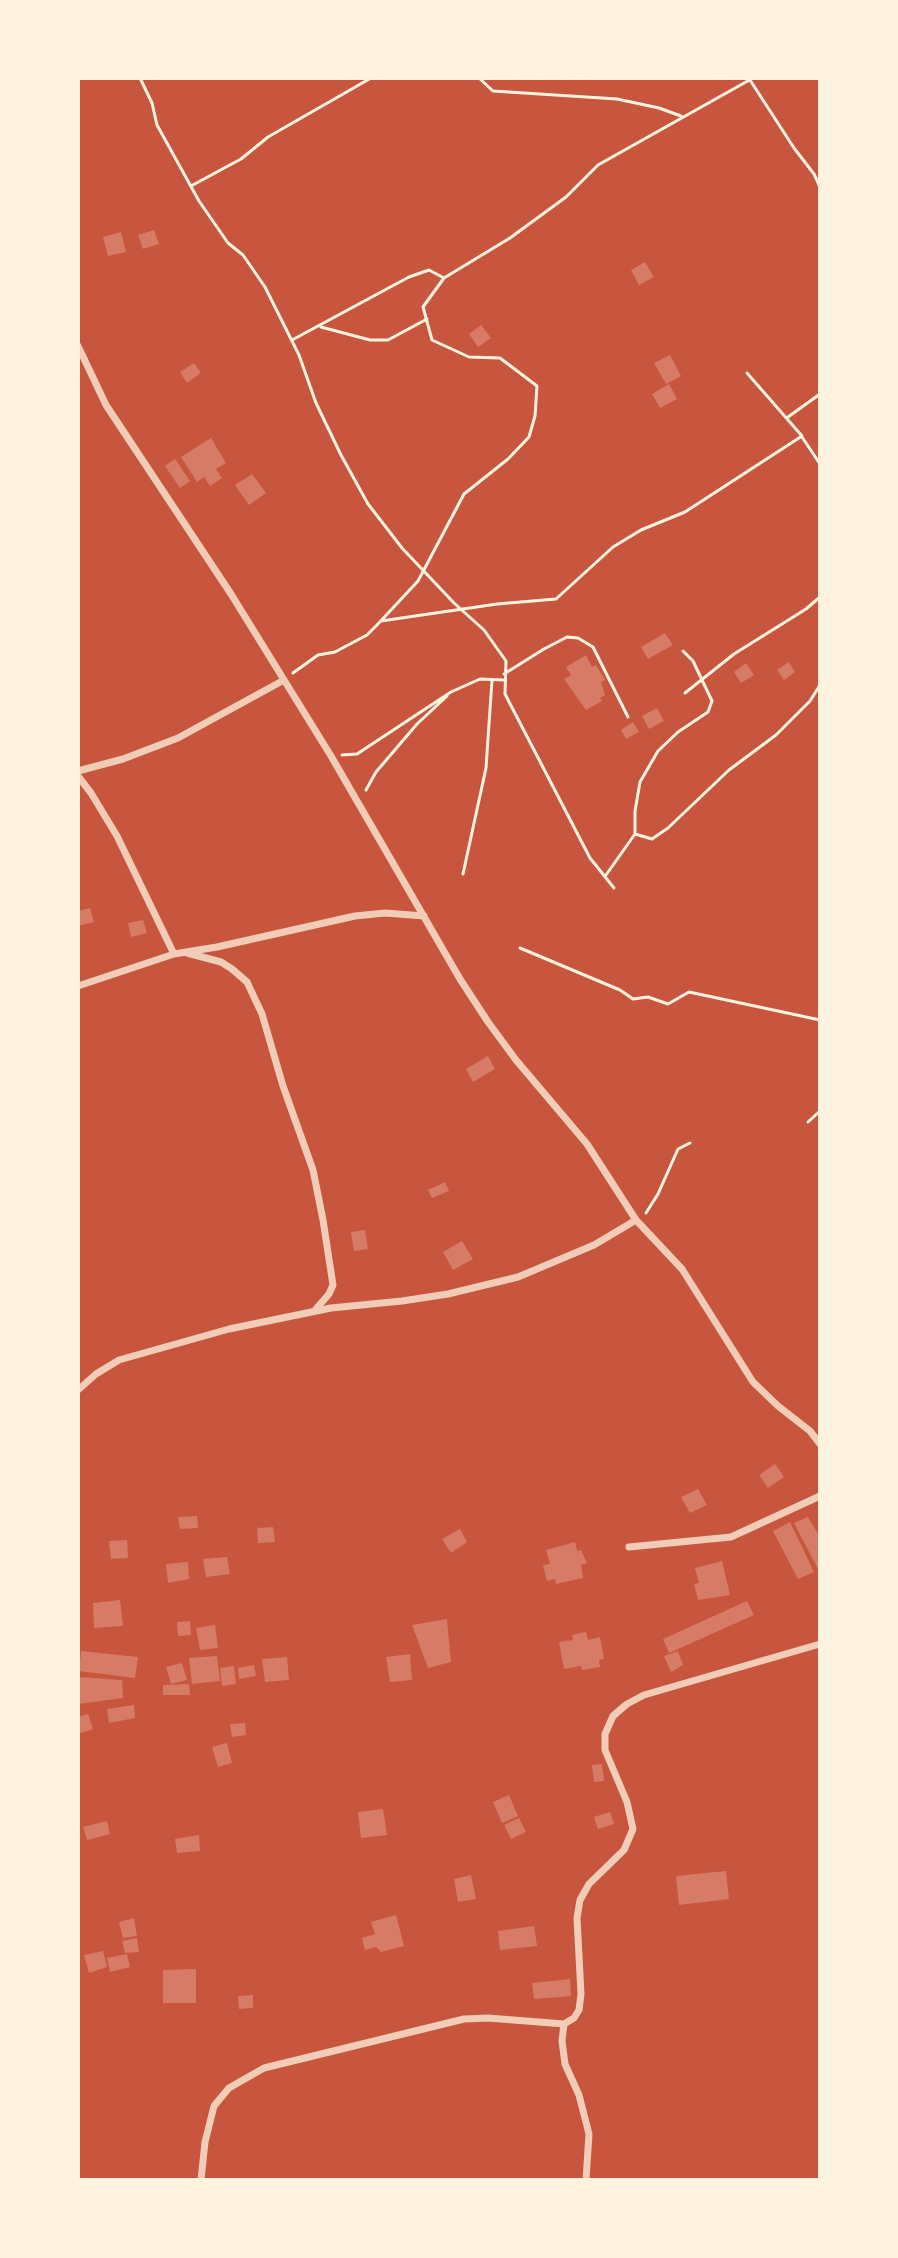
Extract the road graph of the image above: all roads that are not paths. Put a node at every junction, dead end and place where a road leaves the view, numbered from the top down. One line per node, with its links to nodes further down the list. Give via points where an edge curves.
1 (78, 346): 2 (street, via 122,430)
2 (284, 680): 3 (street, via 178,738); 4 (street)
3 (78, 773): 6 (street, via 117,836)
4 (424, 916): 5 (street, via 355,916); 8 (street, via 488,1022 587,1144)
5 (187, 953): 6 (street); 9 (street, via 232,969 247,982 262,1014 313,1170 326,1232 333,1285)
6 (174, 954): 7 (street)
7 (78, 986)
8 (636, 1220): 9 (street, via 594,1245 518,1277 448,1294); 11 (street, via 682,1269 753,1382)
9 (315, 1310): 10 (street, via 119,1360)
10 (78, 1390)
11 (820, 1444)
12 (820, 1496): 13 (street, via 731,1537)
13 (629, 1547)
14 (820, 1644): 15 (street, via 644,1695 613,1716 605,1750 633,1829 624,1850 580,1900 579,2010)
15 (564, 2024): 16 (street, via 464,2019 264,2068 229,2088 214,2106); 17 (street, via 565,2064 589,2134)
16 (201, 2180)
17 (586, 2180)

